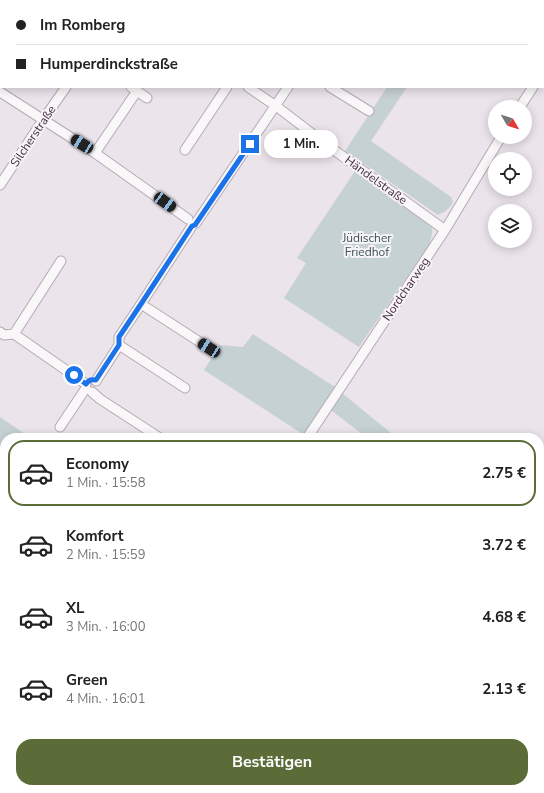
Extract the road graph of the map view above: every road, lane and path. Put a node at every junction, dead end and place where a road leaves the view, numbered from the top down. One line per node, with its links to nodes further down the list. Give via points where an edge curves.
1 (65, 88): 13 (street, Silcherstraße)
2 (226, 88): 15 (street)
3 (249, 88): 11 (street, Händelstraße)
4 (287, 88): 11 (street)
5 (332, 88): 12 (street)
6 (532, 88): 10 (street)
7 (134, 89): 9 (street); 16 (street)
8 (0, 92): 13 (street)
9 (148, 98)
10 (525, 100)
11 (276, 106): 18 (street); 19 (street, Händelstraße)
12 (369, 111)
13 (43, 120): 16 (street); 17 (street, Silcherstraße)
14 (497, 144): 19 (street, Nordcharweg)
15 (185, 150)
16 (95, 153): 18 (street)
17 (0, 185)
18 (192, 223): 21 (street)
19 (445, 230): 30 (street, Nordcharweg)
20 (61, 261): 23 (street)
21 (141, 304): 24 (street, via 119,337); 25 (street)
22 (0, 332): 23 (street, via 4,335)
23 (14, 334): 26 (street)
24 (119, 345): 26 (street, via 96,380 89,381); 27 (street)
25 (209, 348)
26 (88, 388): 28 (street); 29 (street, via 100,400)
27 (185, 388)
28 (60, 427)
29 (152, 433)
30 (310, 433)

